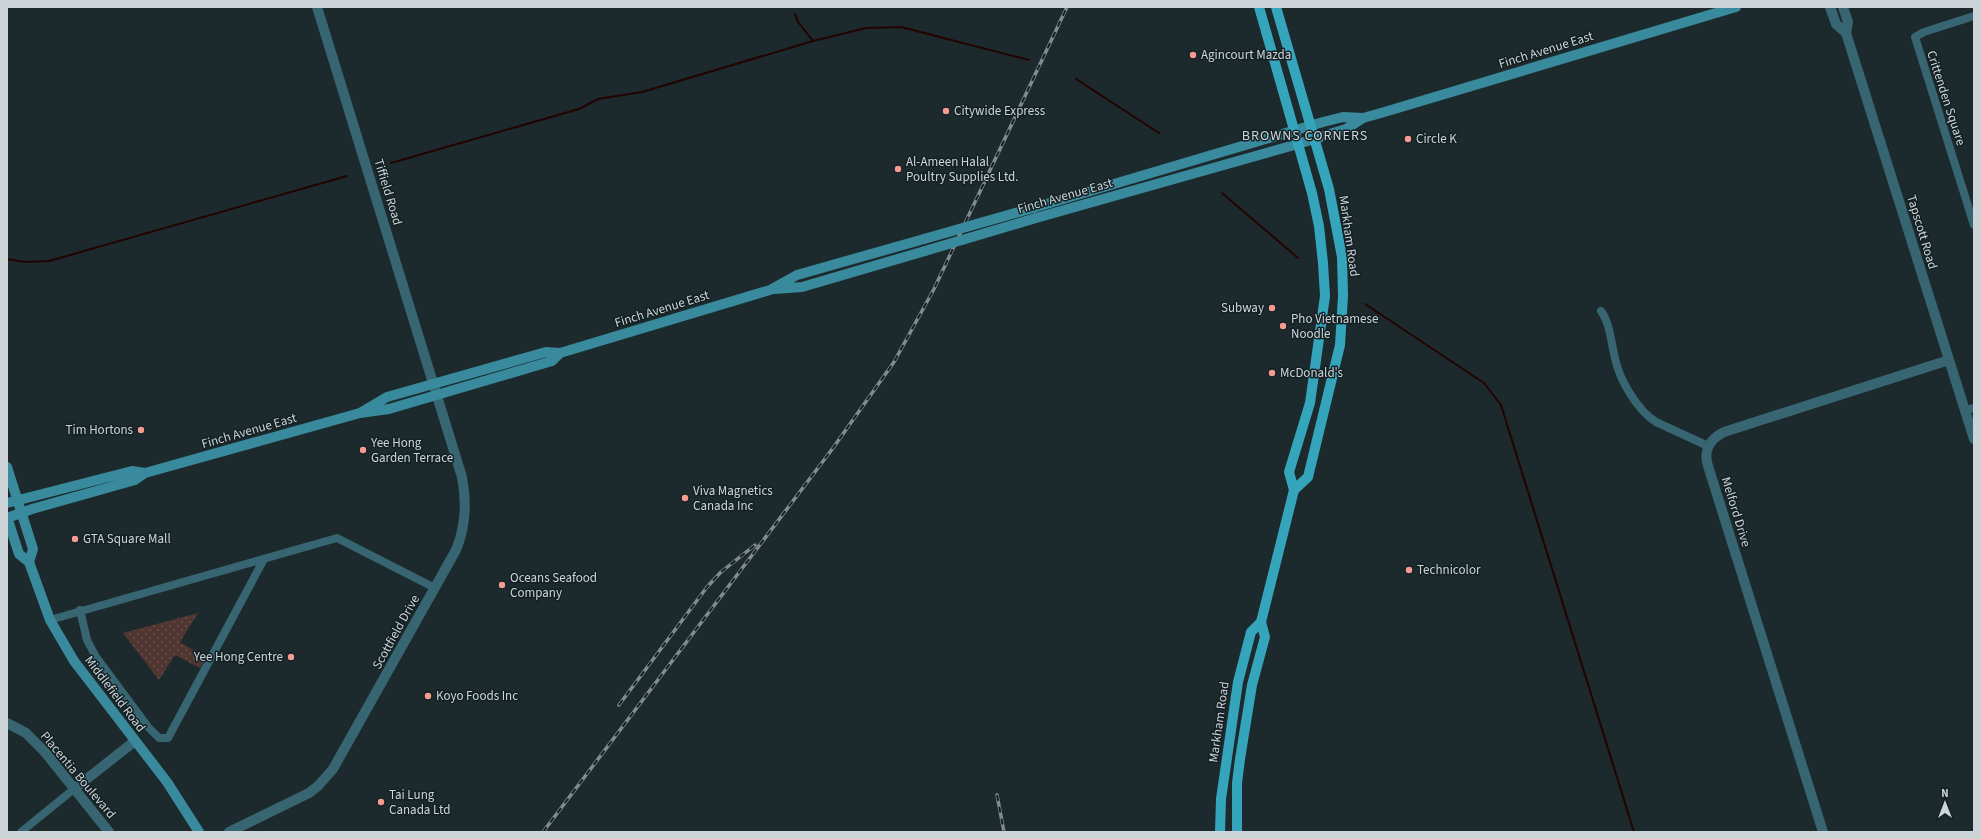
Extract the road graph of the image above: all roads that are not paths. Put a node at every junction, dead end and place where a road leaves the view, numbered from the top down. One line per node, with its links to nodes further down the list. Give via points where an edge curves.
1 (317, 7): 20 (street, Tiffield Road)
2 (1259, 7): 11 (main road, Markham Road)
3 (1276, 7): 10 (main road, Markham Road)
4 (1736, 7): 9 (main road, Finch Avenue East)
5 (1830, 7): 8 (street, Tapscott Road, via 1836,24)
6 (1844, 7): 8 (street, Tapscott Road, via 1848,22)
7 (1974, 16): 15 (street, Crittenden Square, via 1915,37)
8 (1846, 33): 19 (street, Tapscott Road)
9 (1363, 118): 10 (main road, Finch Avenue East, via 1343,117); 12 (main road, Finch Avenue East, via 1346,130)
10 (1311, 126): 11 (main road, Finch Avenue East); 12 (main road, Markham Road)
11 (1294, 132): 13 (main road, Markham Road); 14 (main road, Finch Avenue East)
12 (1314, 139): 13 (main road, Finch Avenue East); 28 (main road, Markham Road, via 1342,257 1343,296 1340,346 1310,470 1308,477)
13 (1298, 144): 14 (main road, Finch Avenue East); 28 (main road, Markham Road, via 1319,226 1325,296 1310,403 1289,472)
14 (1034, 213): 16 (main road, Finch Avenue East, bridge, via 925,251 802,287); 16 (main road, Finch Avenue East, bridge, via 924,238 797,275)
15 (1974, 225)
16 (770, 290): 18 (main road, Finch Avenue East)
17 (1601, 311): 25 (street, via 1607,322 1619,375 1637,402 1650,418)
18 (560, 353): 20 (main road, Finch Avenue East, via 546,352); 21 (main road, Finch Avenue East, via 552,361)
19 (1949, 360): 22 (street, Tapscott Road); 25 (street, via 1724,432 1714,438)
20 (434, 384): 21 (street, Scottfield Drive); 23 (main road, Finch Avenue East, via 386,397)
21 (438, 395): 23 (main road, Finch Avenue East, via 389,409); 35 (street, Scottfield Drive, via 462,477 466,516 461,538)
22 (1970, 409): 24 (street, Tapscott Road)
23 (360, 413): 27 (main road, Finch Avenue East)
24 (1974, 439)
25 (1708, 446): 48 (street, Melford Drive, via 1706,461)
26 (7, 467): 29 (main road, Middlefield Road)
27 (145, 473): 29 (main road, Finch Avenue East, via 132,471); 31 (main road, Finch Avenue East, via 134,480)
28 (1294, 490): 38 (main road, Markham Road)
29 (18, 500): 30 (main road, Finch Avenue East); 31 (main road, Middlefield Road)
30 (7, 504)
31 (22, 513): 32 (main road, Finch Avenue East); 34 (main road, Middlefield Road, via 33,549)
32 (7, 517): 34 (main road, Middlefield Road, via 19,554)
33 (264, 559): 35 (street, via 337,538); 36 (street); 36 (street, via 168,738 159,738 148,727 96,657 88,640)
34 (29, 562): 37 (main road, Middlefield Road)
35 (435, 588): 45 (street, Scottfield Drive, via 340,760 326,778 298,800)
36 (80, 610): 37 (street)
37 (50, 620): 40 (main road, Middlefield Road, via 74,661)
38 (1261, 622): 46 (main road, Markham Road, via 1251,632 1238,682 1221,798); 47 (main road, Markham Road, via 1265,637 1252,685 1241,752 1237,783)
39 (7, 723): 41 (street, Placentia Boulevard, via 26,733 39,745)
40 (135, 741): 41 (street); 44 (main road, Middlefield Road, via 167,782)
41 (74, 789): 42 (street); 43 (street, Placentia Boulevard)
42 (21, 832)
43 (109, 832)
44 (199, 832)
45 (229, 832)
46 (1220, 832)
47 (1237, 832)
48 (1823, 832)

